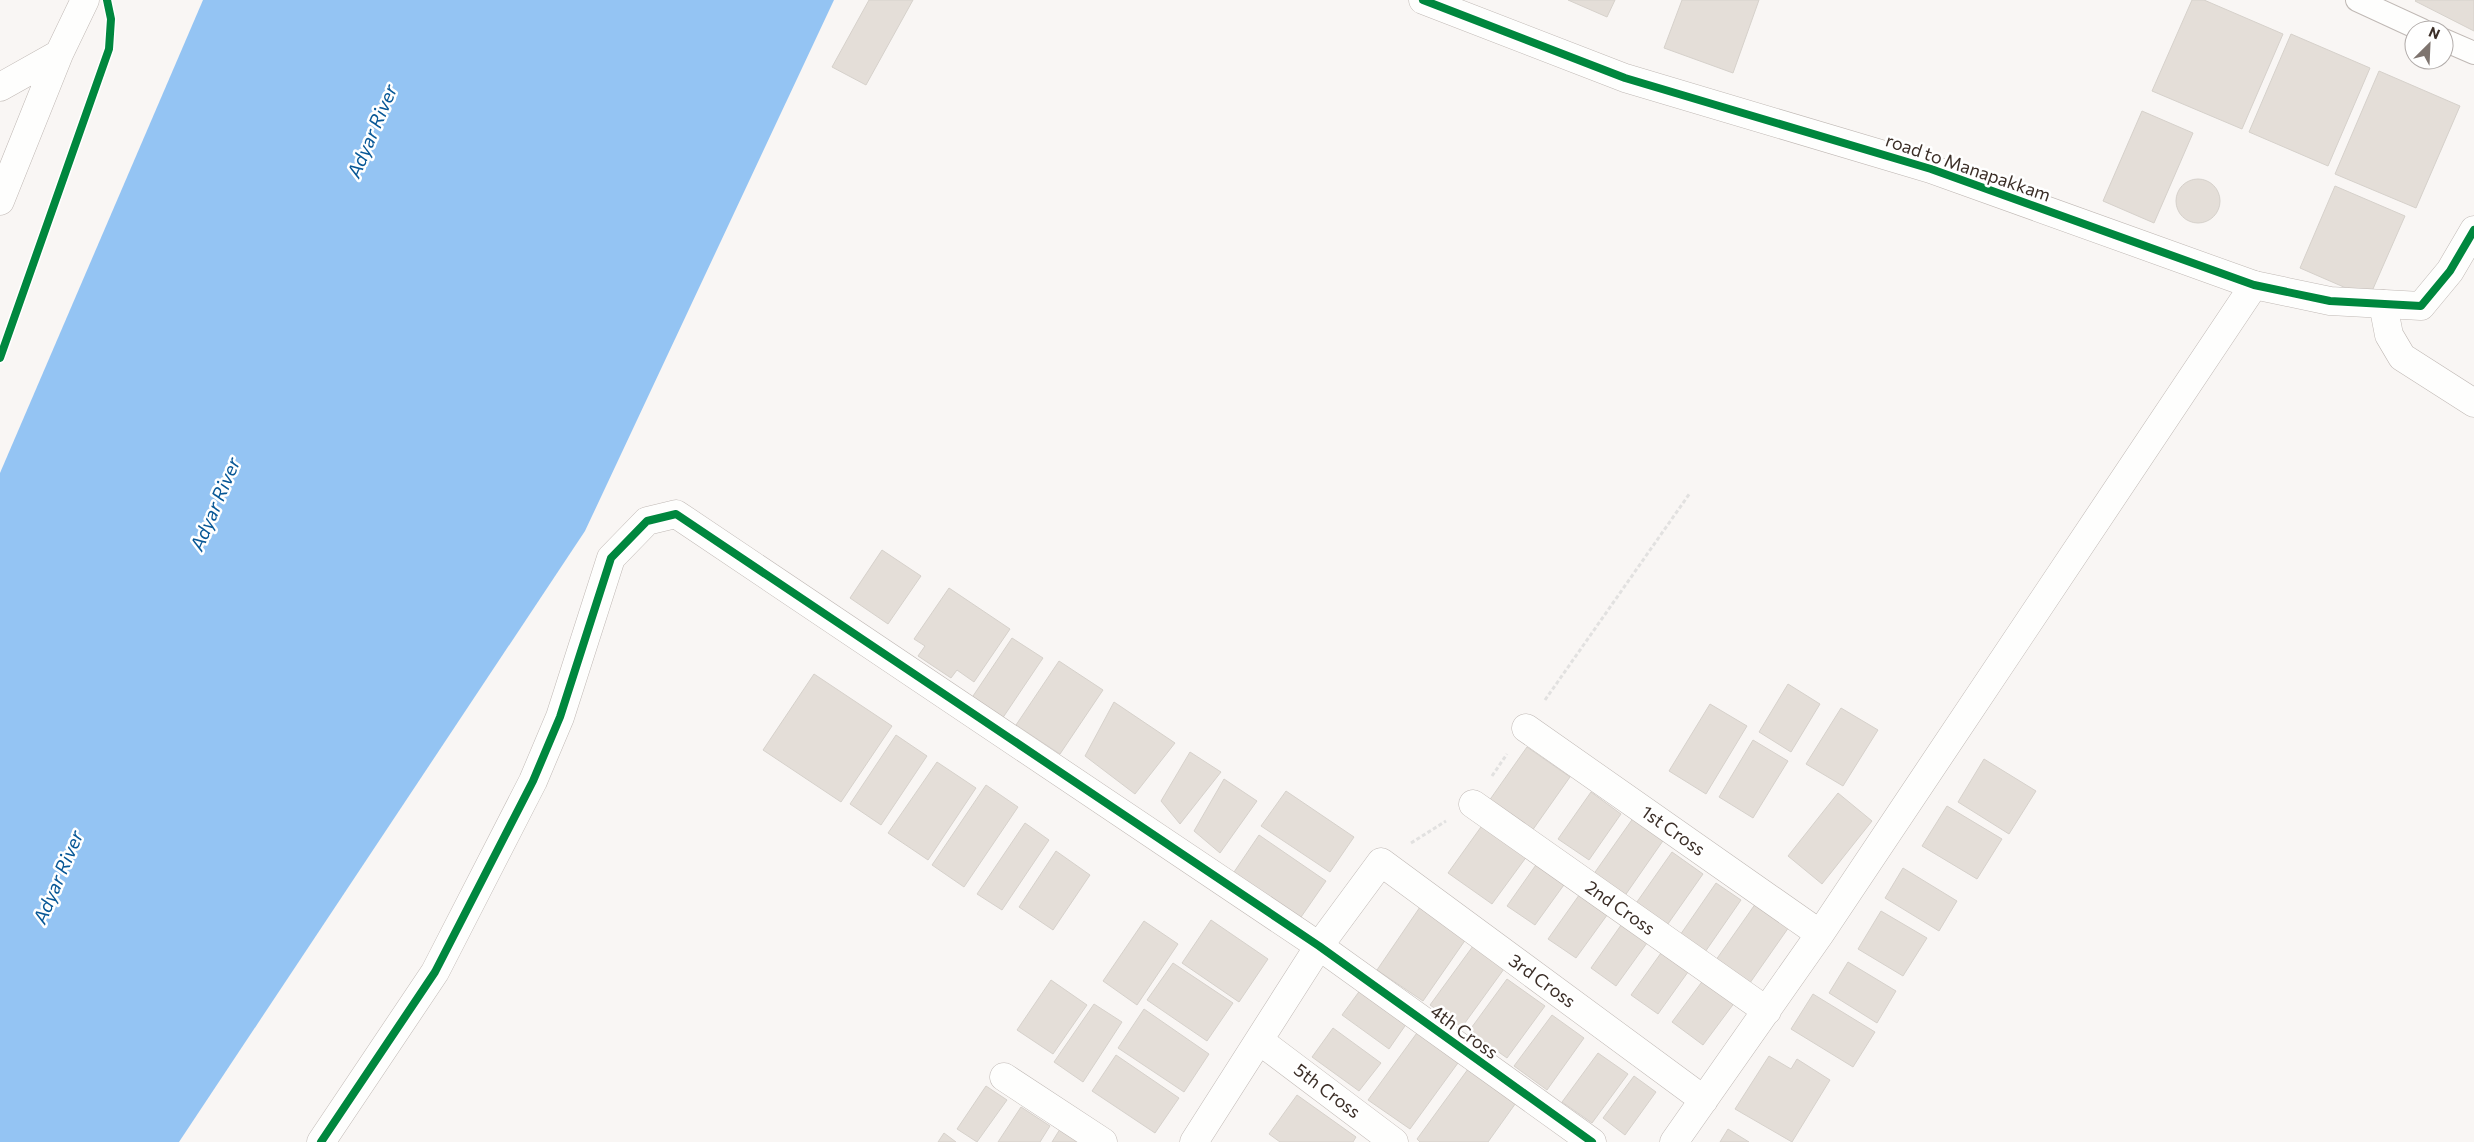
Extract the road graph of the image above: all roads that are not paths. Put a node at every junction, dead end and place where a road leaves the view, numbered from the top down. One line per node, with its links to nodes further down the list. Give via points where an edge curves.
1 (85, 0): 7 (street)
2 (1423, 0): 4 (street, road to Manapakkam)
3 (2356, 0): 5 (lane)
4 (1460, 7): 12 (street, road to Manapakkam, via 1625,78 1931,170)
5 (2404, 22)
6 (2454, 45): 8 (lane)
7 (59, 54): 9 (street); 10 (street)
8 (2474, 54)
9 (0, 87)
10 (0, 201)
11 (2474, 230): 13 (street, road to Manapakkam, via 2450,270 2421,306)
12 (2254, 285): 13 (street, road to Manapakkam, via 2330,301); 17 (street)
13 (2383, 304): 14 (street, via 2389,335 2402,357)
14 (2474, 403)
15 (1526, 728): 17 (street, 1st Cross)
16 (1473, 804): 19 (street, 2nd Cross)
17 (1820, 934): 19 (street)
18 (1319, 946): 20 (street); 22 (street, 3rd Cross, via 1381,862); 23 (street, 4th Cross, via 676,514 648,521 611,558 560,717 533,781 435,972); 27 (street, 4th Cross)
19 (1767, 1011): 22 (street)
20 (1260, 1041): 25 (street); 26 (street, 5th Cross)
21 (1004, 1077): 24 (street)
22 (1704, 1100): 28 (street)
23 (321, 1142)
24 (1103, 1142)
25 (1194, 1142)
26 (1394, 1142)
27 (1592, 1142)
28 (1674, 1142)

